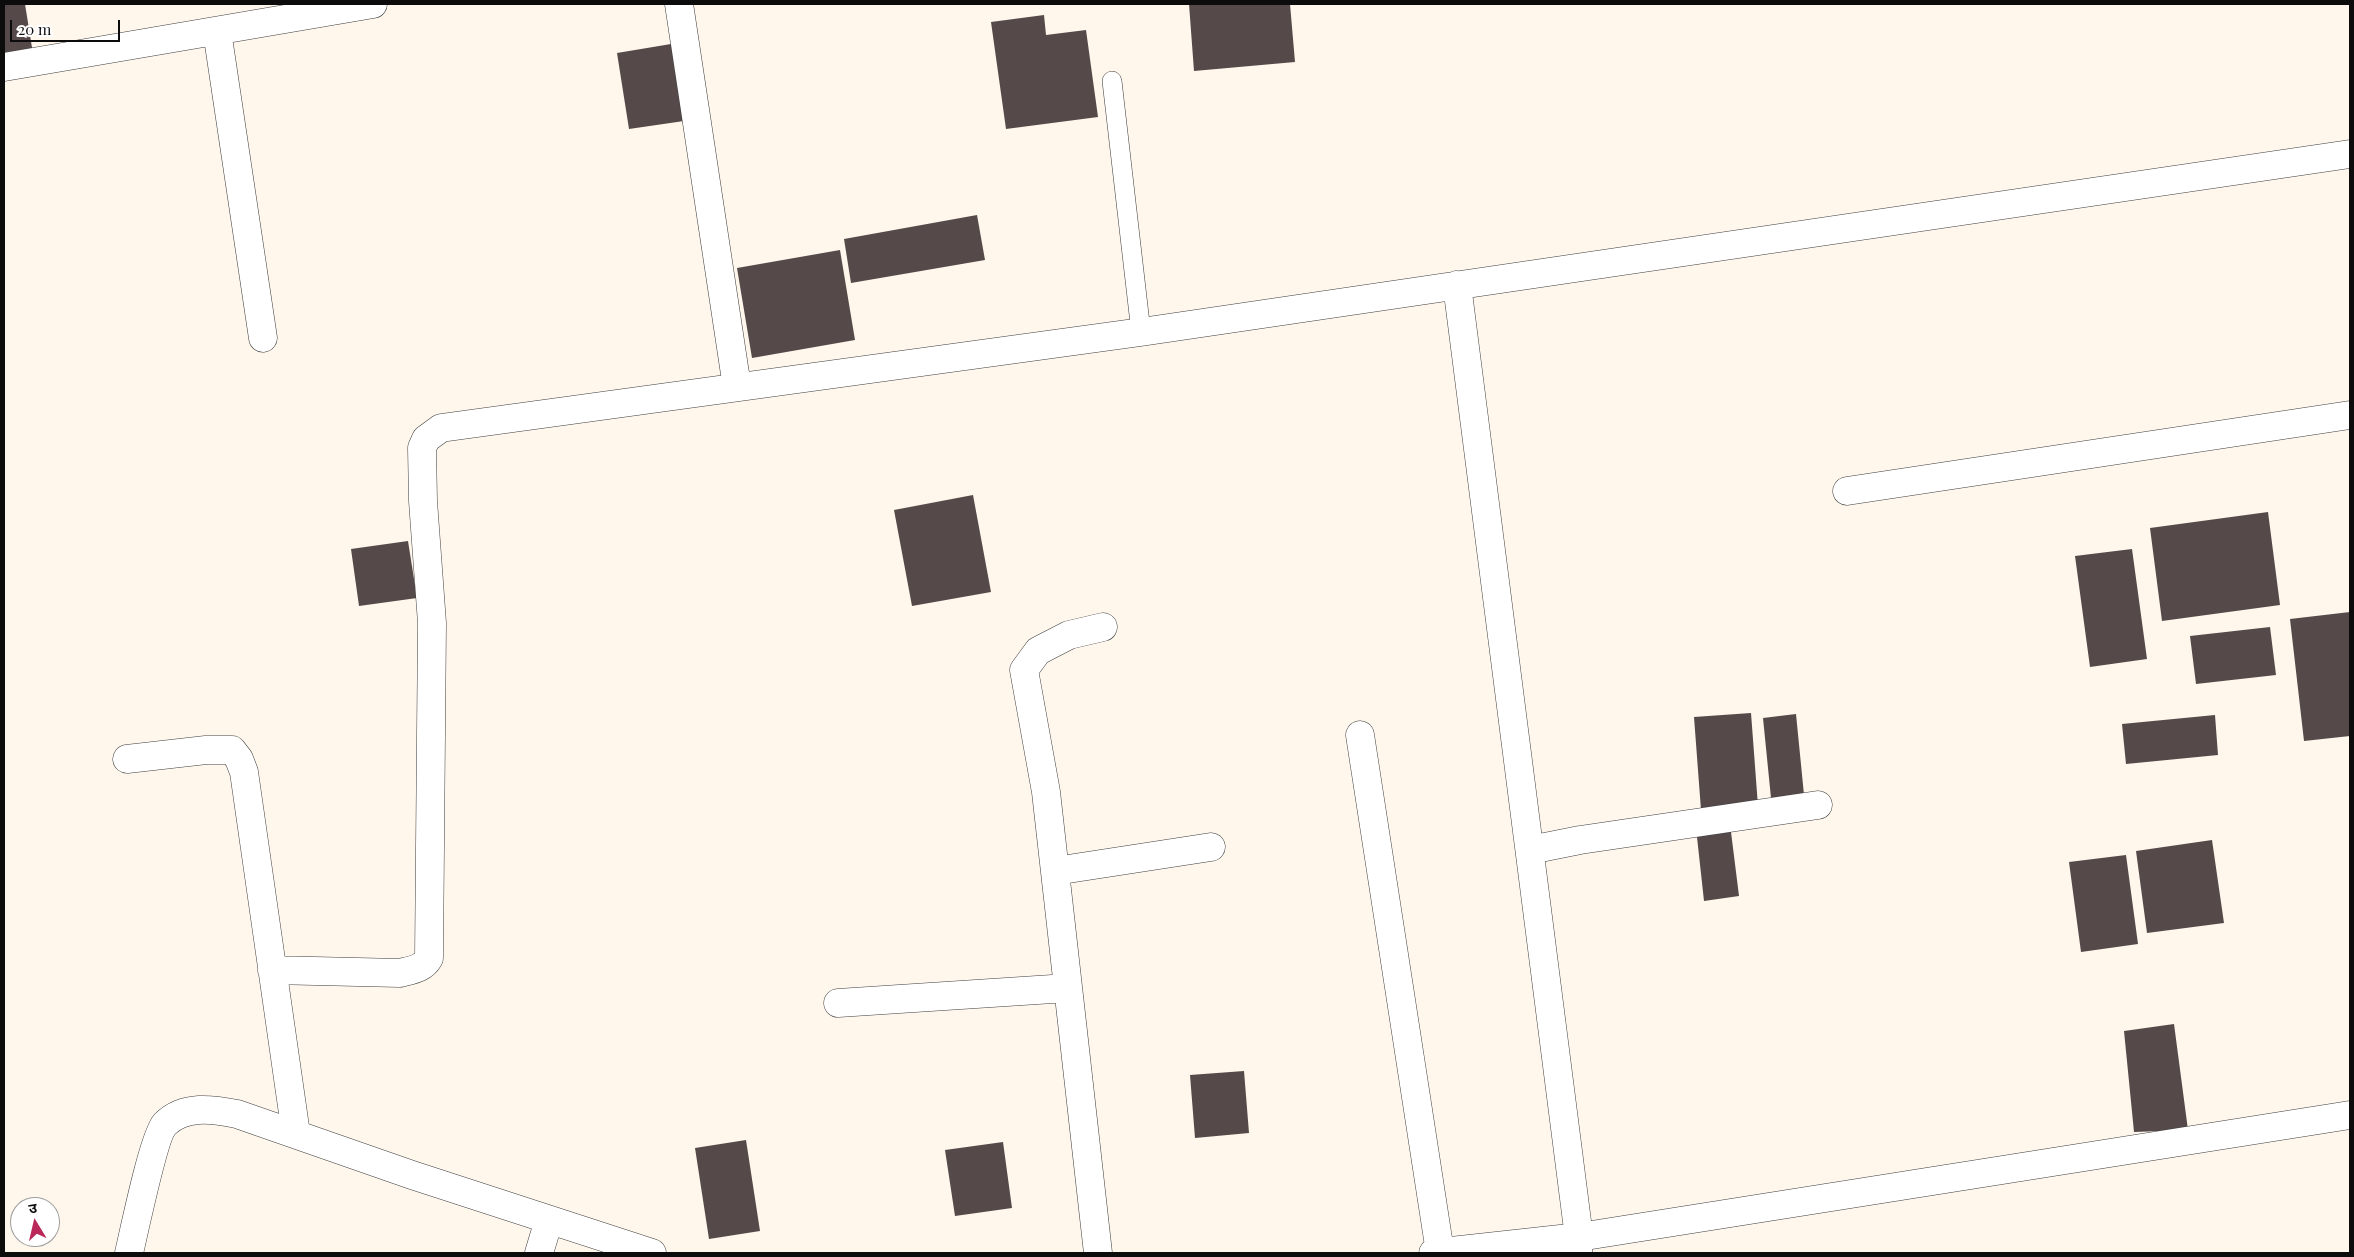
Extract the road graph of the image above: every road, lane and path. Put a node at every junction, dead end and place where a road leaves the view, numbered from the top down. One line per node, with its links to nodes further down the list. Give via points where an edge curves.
1 (373, 4): 3 (street)
2 (679, 4): 10 (street)
3 (218, 31): 4 (street); 9 (street)
4 (4, 68)
5 (1112, 81): 8 (lane)
6 (2350, 154): 7 (street)
7 (1457, 286): 8 (street); 18 (street)
8 (1141, 332): 10 (street)
9 (264, 338)
10 (737, 387): 20 (street, via 441,428 426,439 422,448 423,502 432,623 429,958 416,969 400,973)
11 (2350, 415): 12 (street)
12 (1847, 491)
13 (1103, 627): 19 (street, via 1069,635 1038,651 1024,670 1046,792)
14 (1360, 735): 31 (street)
15 (127, 759): 20 (street, via 232,750 240,759)
16 (1818, 804): 18 (street)
17 (1211, 847): 19 (street)
18 (1530, 850): 26 (street)
19 (1055, 872): 21 (street)
20 (272, 970): 24 (street)
21 (1068, 988): 22 (street); 30 (street)
22 (838, 1003)
23 (2350, 1115): 26 (street)
24 (296, 1134): 25 (street); 27 (street, via 217,1110 197,1109 178,1114 163,1126 155,1148)
25 (549, 1220): 28 (street); 29 (street)
26 (1579, 1245): 31 (street)
27 (129, 1253)
28 (539, 1253)
29 (652, 1253)
30 (1098, 1253)
31 (1437, 1253)

